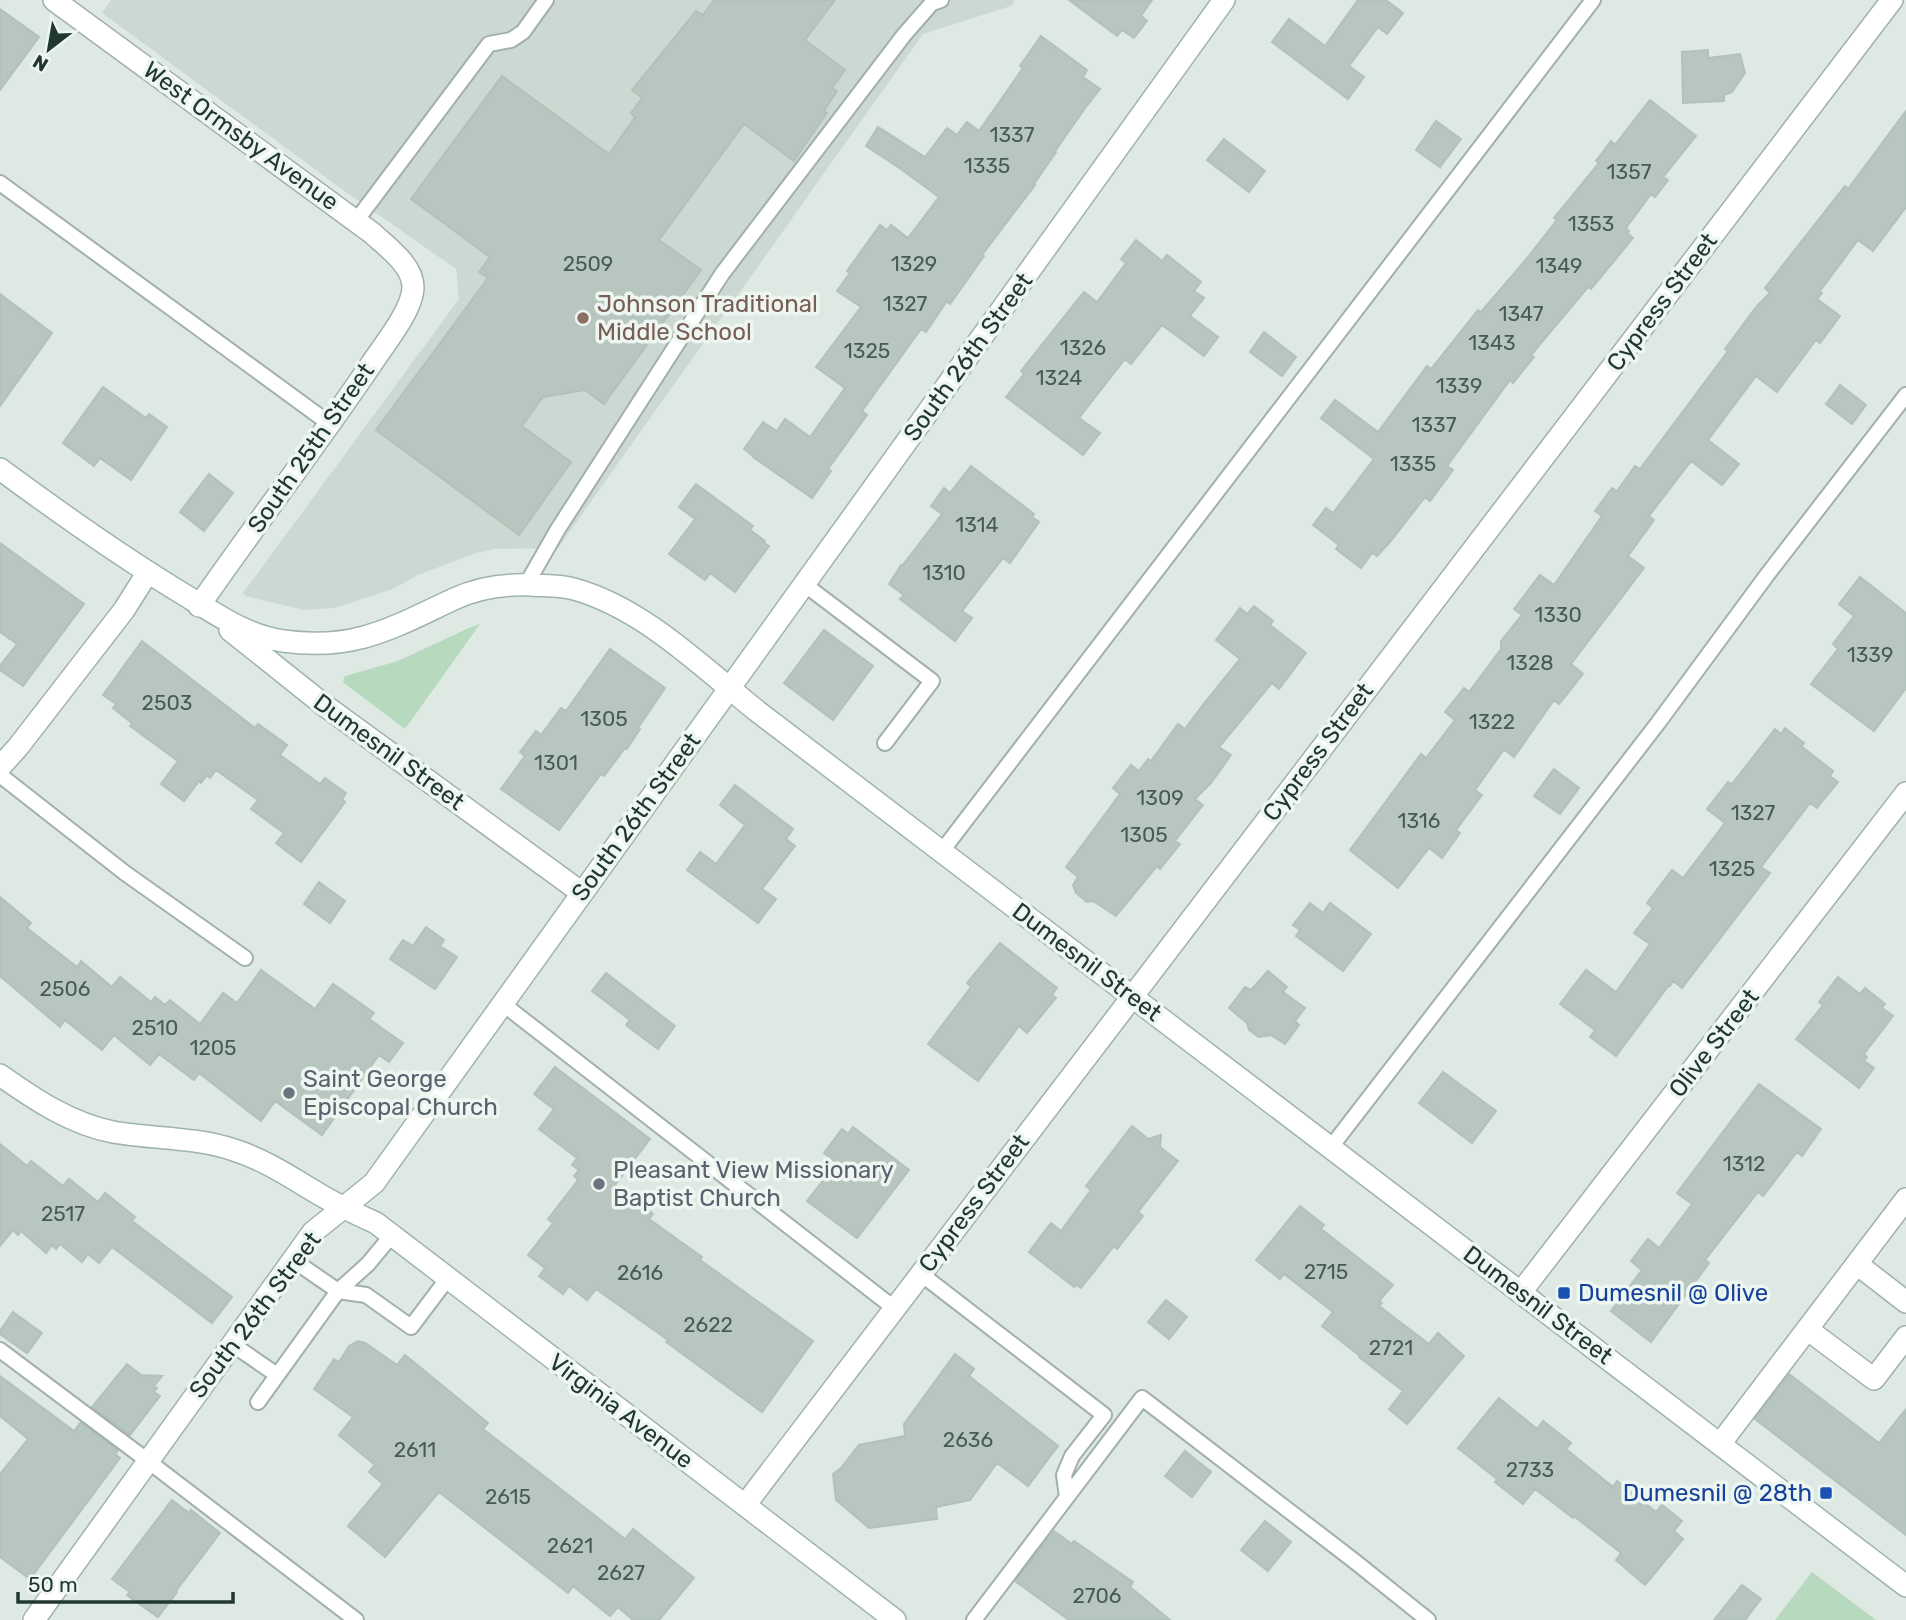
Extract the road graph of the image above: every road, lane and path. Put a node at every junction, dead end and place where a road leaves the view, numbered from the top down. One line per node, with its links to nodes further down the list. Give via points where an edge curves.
1 (54, 0): 8 (street, West Ormsby Avenue)
2 (545, 0): 8 (lane, via 523,32 511,40 489,44)
3 (940, 0): 15 (lane, via 904,35 722,274)
4 (1224, 0): 14 (street, South 26th Street)
5 (1593, 0): 22 (lane)
6 (1892, 0): 25 (street, Cypress Street)
7 (0, 183): 11 (lane)
8 (356, 221): 9 (street, West Ormsby Avenue, via 394,253 412,275)
9 (413, 285): 11 (street, South 25th Street, via 403,315)
10 (1906, 395): 28 (lane)
11 (330, 424): 16 (street, South 25th Street)
12 (0, 469): 13 (street, Dumesnil Street)
13 (148, 572): 16 (street, Dumesnil Street); 19 (street, via 124,610)
14 (804, 584): 17 (street, South 26th Street); 18 (lane, via 932,681)
15 (526, 585): 16 (street, Dumesnil Street, via 468,593 375,635 316,645 269,638); 17 (street, Dumesnil Street, via 573,588 622,608)
16 (199, 606): 23 (street, Dumesnil Street, via 324,705)
17 (729, 688): 22 (street, Dumesnil Street); 23 (street, South 26th Street)
18 (885, 743)
19 (0, 767)
20 (0, 775): 24 (lane, via 125,873)
21 (1906, 793): 37 (street, Olive Street)
22 (942, 851): 25 (street, Dumesnil Street)
23 (582, 893): 26 (street, South 26th Street)
24 (245, 958)
25 (1132, 996): 28 (street, Dumesnil Street); 34 (street, Cypress Street)
26 (503, 1004): 30 (street, South 26th Street, via 374,1183); 39 (lane)
27 (0, 1074): 30 (street, Virginia Avenue, via 32,1098 92,1127 232,1149)
28 (1331, 1147): 37 (street, Dumesnil Street)
29 (1906, 1199): 33 (street)
30 (343, 1208): 31 (street, Virginia Avenue); 32 (street, South 26th Street, via 313,1232)
31 (391, 1235): 35 (street, Virginia Avenue); 36 (lane)
32 (293, 1260): 36 (lane); 42 (street, South 26th Street)
33 (1857, 1264): 38 (street); 40 (street)
34 (921, 1274): 39 (street, Cypress Street); 48 (lane, via 1104,1415 1072,1456 1064,1475)
35 (448, 1278): 36 (lane, via 411,1327 366,1294); 49 (street, Virginia Avenue)
36 (338, 1291): 44 (lane)
37 (1521, 1292): 46 (street, Dumesnil Street)
38 (1906, 1302)
39 (894, 1308): 49 (street, Cypress Street)
40 (1807, 1329): 41 (street, via 1874,1379); 46 (street)
41 (1906, 1337)
42 (232, 1344): 44 (lane); 47 (street, South 26th Street)
43 (0, 1350): 47 (lane)
44 (277, 1375): 45 (lane)
45 (258, 1402)
46 (1720, 1444): 50 (street, Dumesnil Street)
47 (148, 1461): 51 (street, South 26th Street); 52 (lane)
48 (1067, 1497): 54 (lane); 55 (lane, via 1143,1398)
49 (745, 1505): 53 (street, Virginia Avenue)
50 (1906, 1586)
51 (33, 1620)
52 (356, 1620)
53 (895, 1620)
54 (974, 1620)
55 (1428, 1620)

